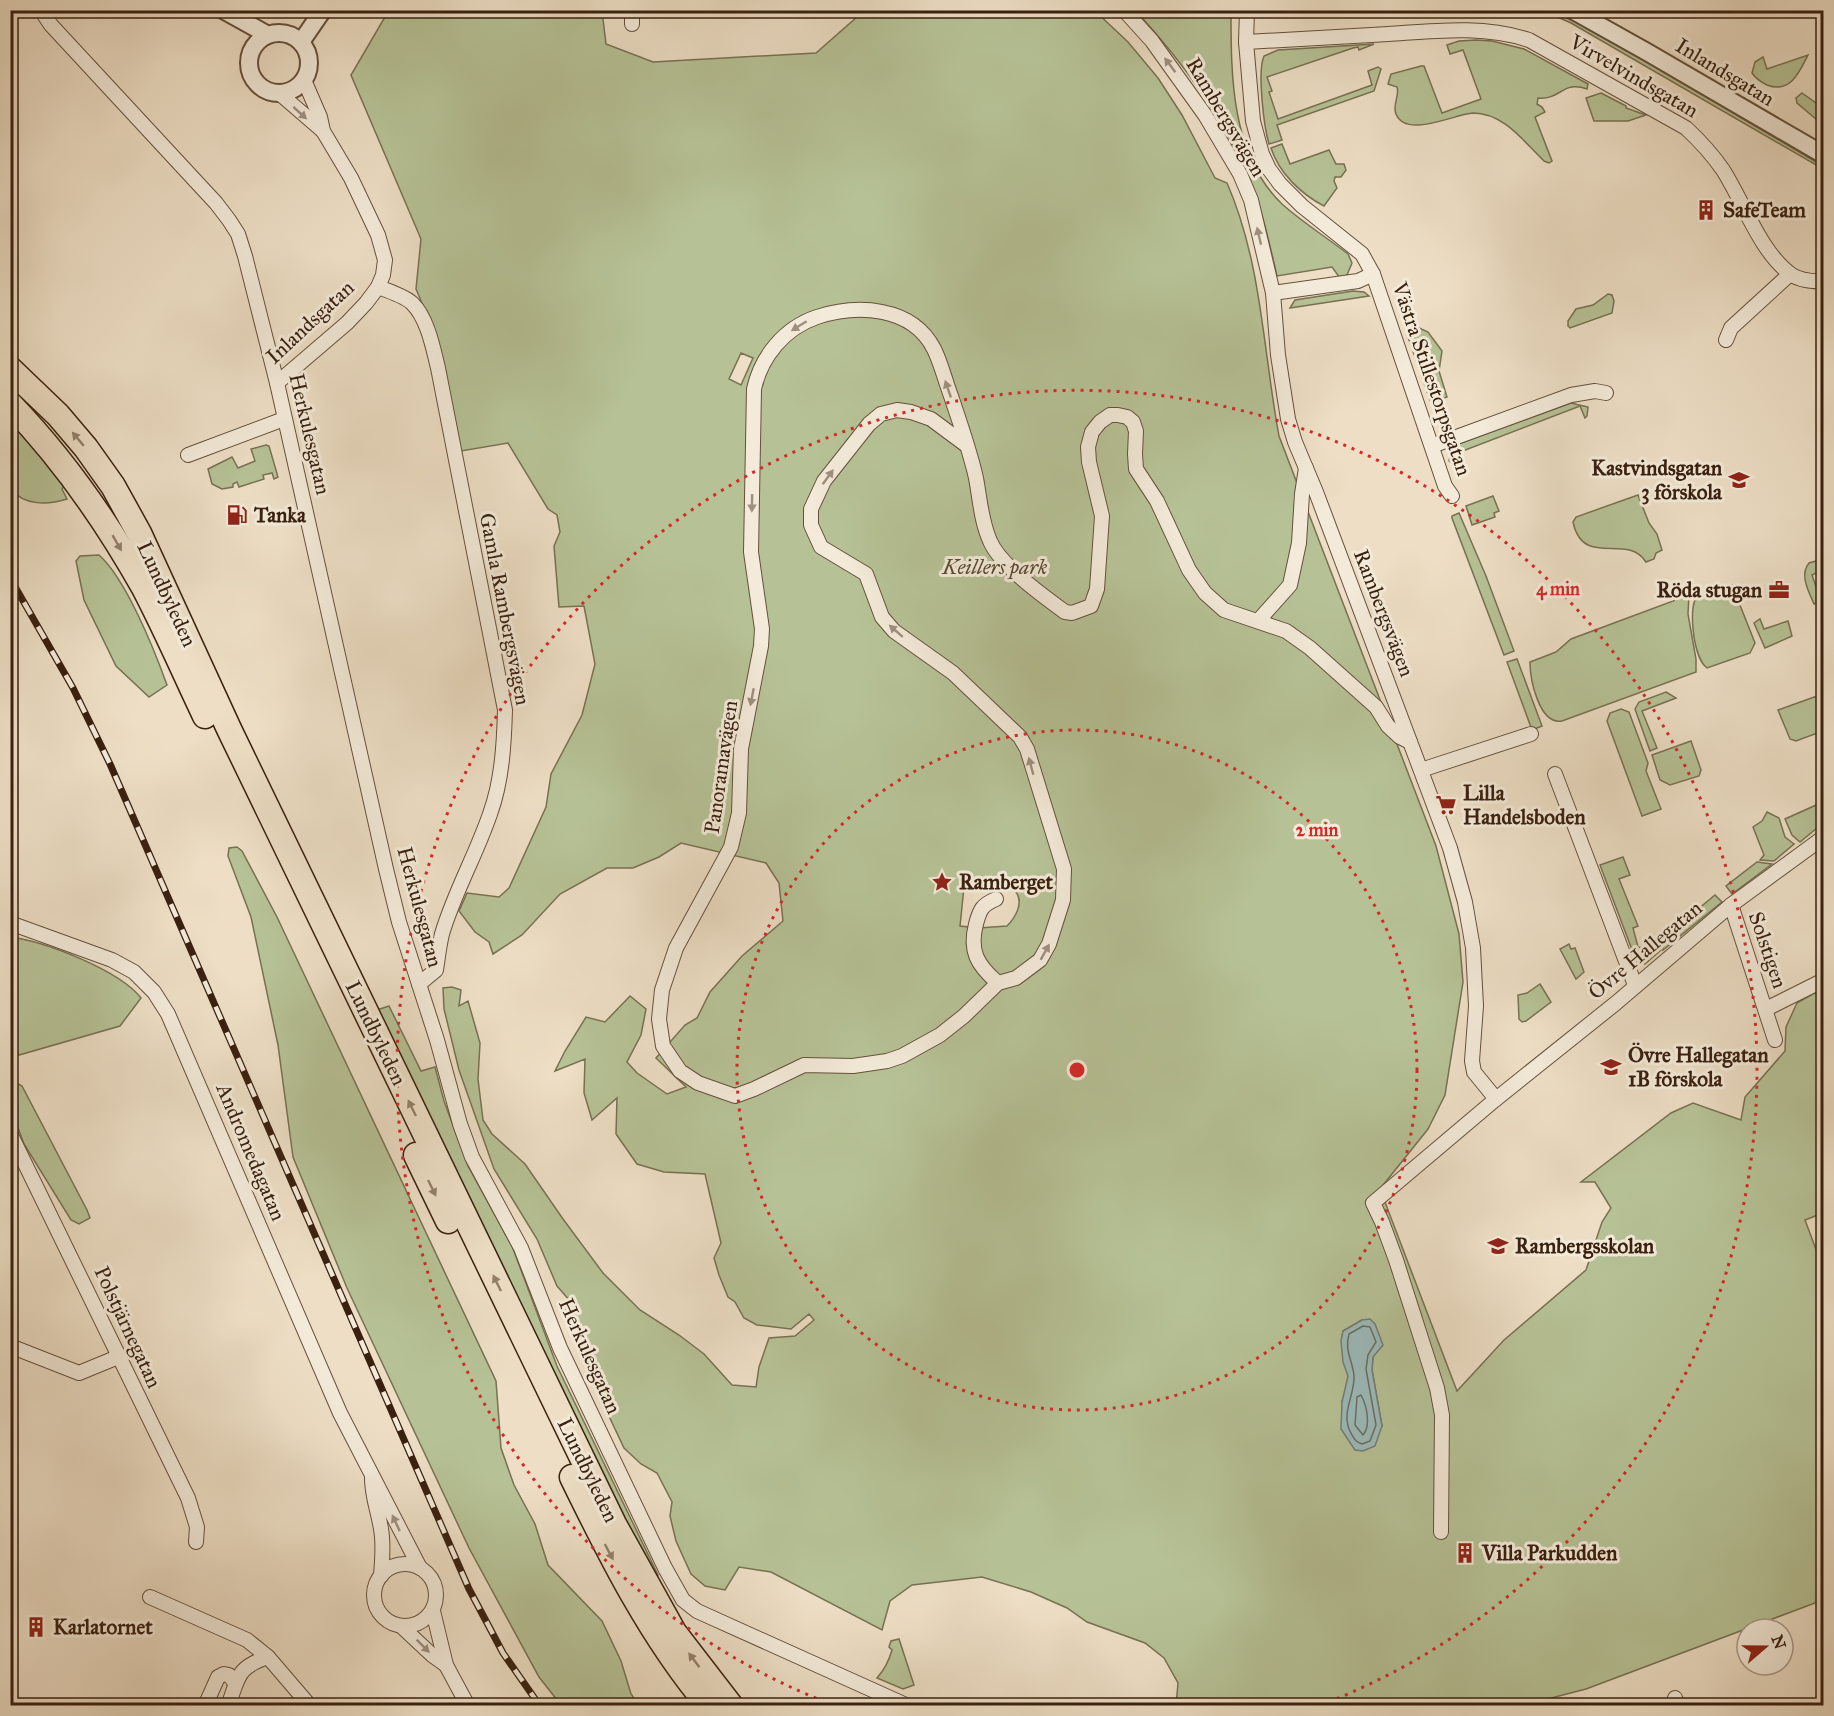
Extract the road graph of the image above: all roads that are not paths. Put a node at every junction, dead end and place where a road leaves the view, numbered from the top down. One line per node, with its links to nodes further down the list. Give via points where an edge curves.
1 (41, 10): 22 (street, Herkulesgatan, via 230,220 245,256)
2 (322, 10): 8 (street)
3 (1124, 10): 19 (street, Rambergsvägen, one-way to 3, via 1251,200 1239,174 1181,79)
4 (1247, 10): 9 (street, Västra Stillestorpsgatan)
5 (1572, 10): 14 (street, Inlandsgatan)
6 (225, 12): 7 (street); 10 (street)
7 (268, 35): 8 (street, via 284,33); 10 (street)
8 (301, 42): 11 (street, via 309,61)
9 (1246, 42): 15 (street, Västra Stillestorpsgatan, via 1252,121 1269,169 1302,206 1362,254); 16 (street, Virvelvindsgatan, via 1489,30 1529,40 1686,128 1723,171 1770,250)
10 (251, 50): 12 (street, via 250,70 254,79 260,87)
11 (304, 80): 12 (street); 13 (street, Inlandsgatan)
12 (279, 93): 13 (street, Inlandsgatan, one-way to 13)
13 (323, 131): 18 (street, Inlandsgatan, via 351,178 383,248 385,260)
14 (1824, 155)
15 (1373, 274): 19 (street, Västra Stillestorpsgatan, via 1358,281); 27 (street, Västra Stillestorpsgatan)
16 (1790, 274): 17 (street); 20 (street, via 1731,328)
17 (1824, 282)
18 (378, 287): 22 (street, Inlandsgatan, via 347,323); 42 (street, Gamla Rambergsvägen, via 411,302 428,332 505,710 504,743 491,812 448,915 436,970)
19 (1273, 293): 29 (street, Rambergsvägen, via 1288,419)
20 (1726, 340)
21 (10, 369): 66 (highway, Lundbyleden, one-way to 21, via 674,1632 614,1524 229,729 127,509 86,448)
22 (277, 384): 25 (street, Herkulesgatan)
23 (1606, 393): 27 (street, via 1571,394)
24 (10, 404): 65 (highway, Lundbyleden, one-way to 65, via 88,499 144,589 600,1535 660,1642)
25 (284, 419): 28 (street); 42 (street, Herkulesgatan, via 386,869)
26 (966, 445): 31 (street, Panoramavägen, via 985,527 996,552 1053,603 1072,613 1091,606 1098,589 1102,516 1089,462 1092,432 1110,416 1126,417 1136,431 1136,469 1157,501 1189,570 1224,610); 41 (street, Panoramavägen, one-way to 26, via 1016,978 1041,960 1063,900 1064,869 1027,749 1020,737 953,673 894,631 882,617 866,574 821,547 811,525 812,509 824,481 880,414 897,410 931,419); 41 (street, Panoramavägen, one-way to 41, via 934,349 912,324 890,313 838,312 802,322 774,347 757,374 752,408 752,552 762,646 741,749 739,813 731,847 676,948 662,990 660,1031 663,1046 680,1071 698,1083 735,1096 804,1065 852,1066 888,1061 912,1052 964,1016)
27 (1432, 446): 30 (street, Västra Stillestorpsgatan, via 1444,486)
28 (188, 455)
29 (1306, 468): 31 (street, via 1299,543 1290,585); 33 (street, Rambergsvägen)
30 (1452, 496)
31 (1258, 621): 33 (street, Panoramavägen, via 1286,631 1310,648 1376,706 1388,726)
32 (1531, 734): 34 (street)
33 (1410, 742): 34 (street, Rambergsvägen)
34 (1421, 770): 46 (street, Rambergsvägen, via 1465,902 1476,980 1474,1072)
35 (1555, 774): 43 (street)
36 (1824, 837): 38 (street, Övre Hallegatan)
37 (996, 899): 41 (street, via 980,908 973,940 982,969)
38 (1731, 905): 43 (street, Övre Hallegatan); 44 (street, Solstigen)
39 (10, 923): 50 (street, Andromedagatan, via 112,960 134,972 168,1014 340,1413)
40 (1824, 980): 44 (street, Solstigen)
41 (998, 983)
42 (419, 984): 67 (street, Herkulesgatan, via 472,1157 521,1248 560,1348 683,1600 697,1611)
43 (1635, 985): 46 (street, Övre Hallegatan)
44 (1766, 1009): 45 (street, Solstigen)
45 (1775, 1040)
46 (1496, 1099): 51 (street, via 1373,1203 1386,1232 1443,1415)
47 (10, 1133): 49 (street, Polstjärnegatan)
48 (10, 1346): 49 (street, via 79,1373)
49 (118, 1357): 52 (street, Polstjärnegatan, via 188,1498 197,1527)
50 (372, 1478): 53 (street, Andromedagatan, one-way to 50); 54 (street, Andromedagatan, via 383,1543)
51 (1441, 1532)
52 (196, 1542)
53 (420, 1568): 54 (street, via 401,1564); 56 (street, Andromedagatan, via 434,1584 437,1599)
54 (381, 1576): 57 (street, Andromedagatan, via 375,1591 376,1607 386,1620)
55 (150, 1597): 58 (street, via 247,1640)
56 (433, 1611): 57 (street, via 419,1623); 59 (street, Andromedagatan)
57 (401, 1626): 59 (street, Andromedagatan, one-way to 59)
58 (268, 1657): 60 (street, via 243,1668); 63 (street)
59 (446, 1665): 64 (street, Andromedagatan)
60 (235, 1683): 61 (street, via 229,1675 218,1677); 62 (street)
61 (205, 1705)
62 (228, 1706)
63 (310, 1706)
64 (468, 1706)
65 (709, 1706)
66 (731, 1706)
67 (908, 1706)

